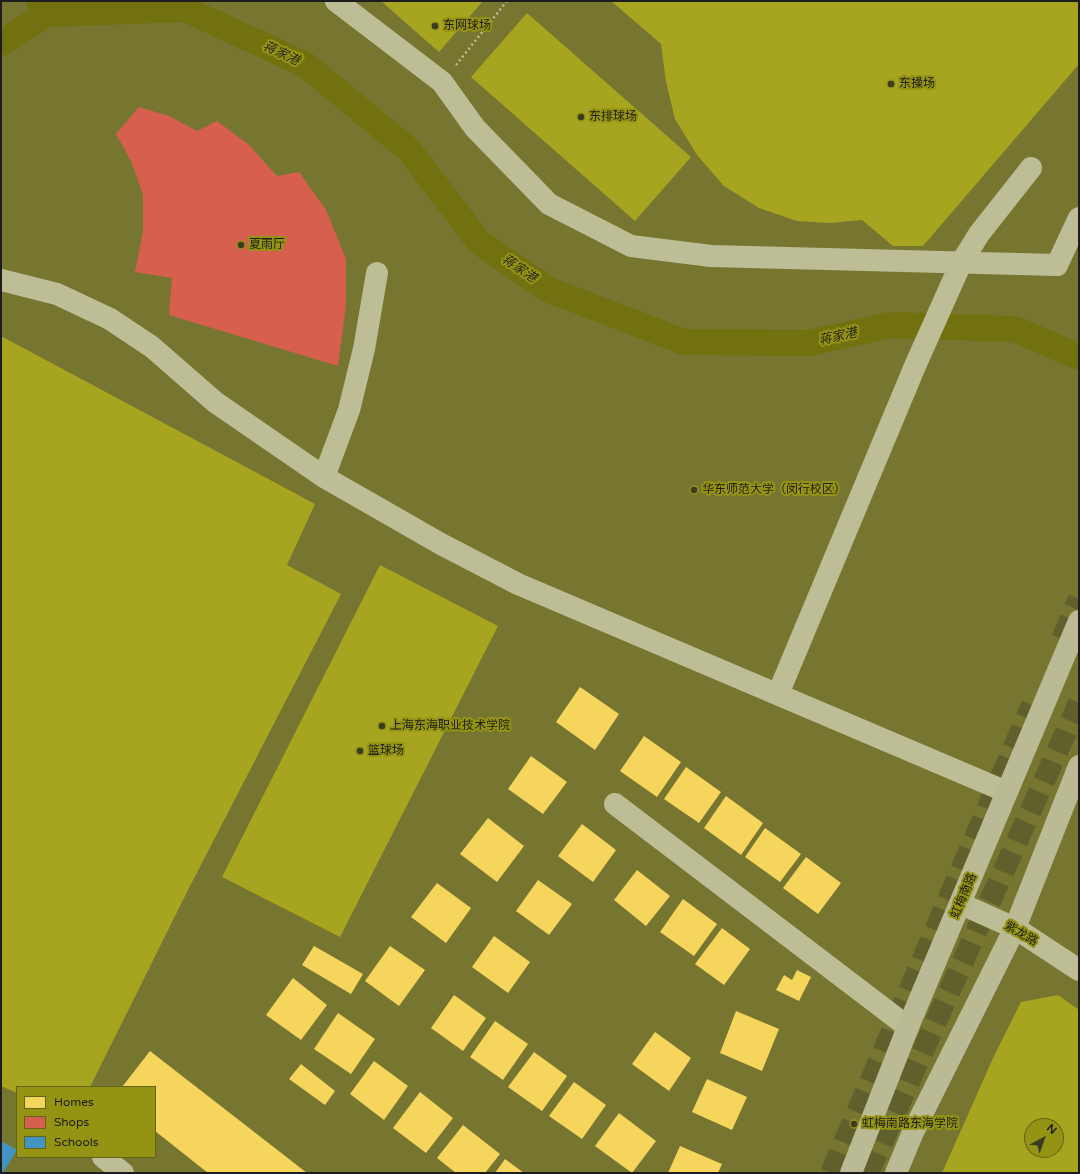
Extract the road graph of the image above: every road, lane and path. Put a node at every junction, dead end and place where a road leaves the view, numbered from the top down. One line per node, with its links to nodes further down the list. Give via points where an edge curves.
1 (336, 1): 3 (street)
2 (507, 1): 3 (path)
3 (442, 82): 6 (street, via 475,128 549,204 631,246 711,256)
4 (1031, 168): 6 (street, via 979,234)
5 (1079, 218): 6 (street, via 1057,265)
6 (961, 263): 11 (street, via 915,366)
7 (378, 274): 9 (street, via 349,410)
8 (1, 280): 9 (street, via 57,294 110,319 152,347 215,402)
9 (324, 477): 11 (street, via 441,544 518,584)
10 (1079, 621): 13 (main road, 虹梅南路)
11 (778, 694): 13 (street)
12 (1079, 766): 16 (main road)
13 (1007, 792): 15 (main road, 虹梅南路)
14 (615, 804): 18 (street)
15 (960, 904): 16 (street, 紫龙路); 18 (main road, 虹梅南路)
16 (1014, 928): 17 (street, 紫龙路); 22 (main road, via 913,1132)
17 (1079, 970)
18 (908, 1027): 21 (main road, 虹梅南路)
19 (104, 1158): 20 (street)
20 (124, 1173)
21 (850, 1173)
22 (896, 1173)

